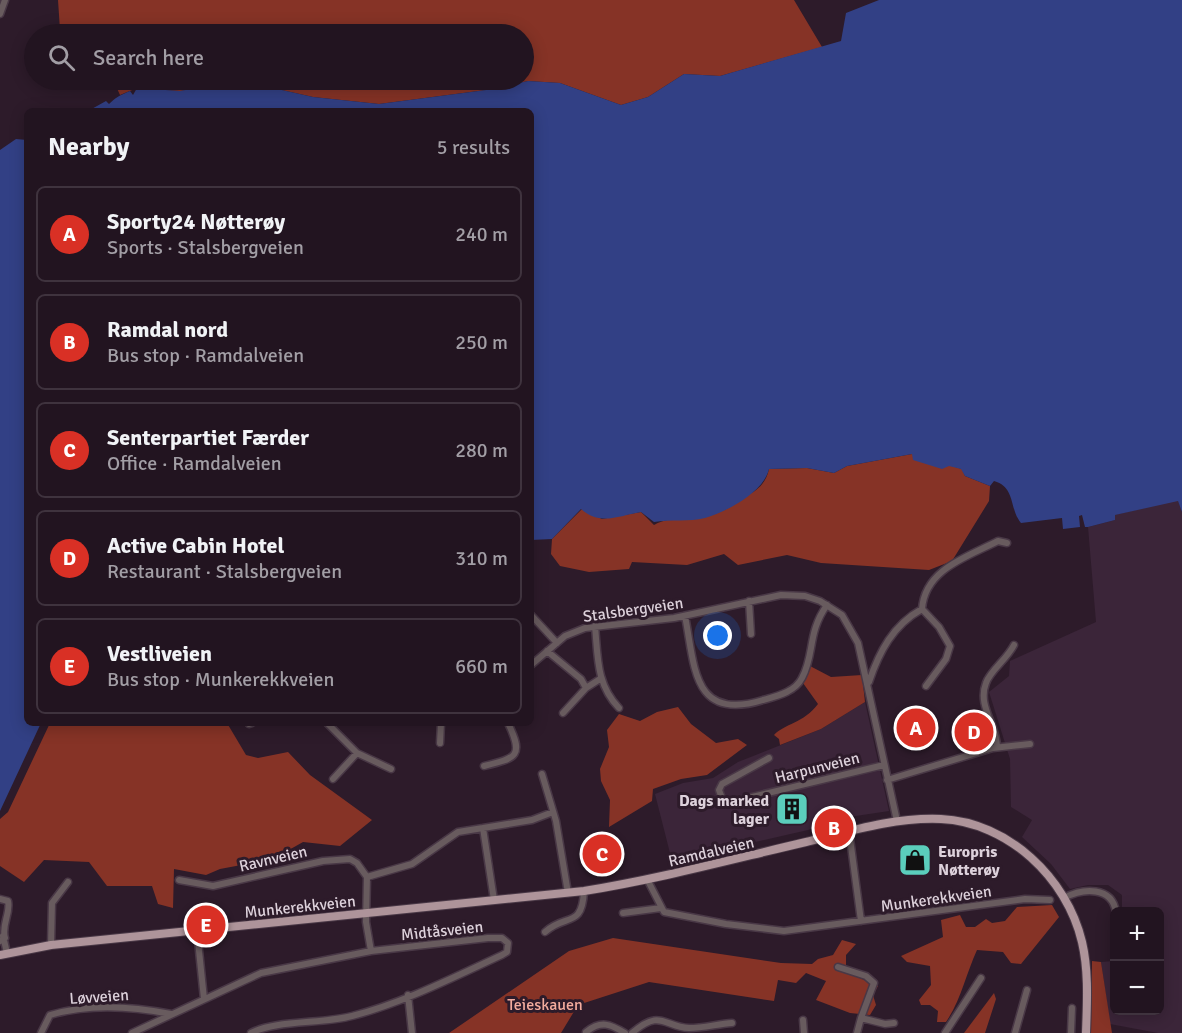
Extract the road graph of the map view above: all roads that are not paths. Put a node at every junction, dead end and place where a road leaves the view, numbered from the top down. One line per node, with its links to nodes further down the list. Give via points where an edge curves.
1 (5, 0): 2 (street)
2 (0, 14)
3 (1007, 543): 6 (street, via 998,541 939,572)
4 (749, 601): 5 (street, Stalsbergveien, via 796,594); 7 (street, Stalsbergveien); 10 (street)
5 (827, 605): 7 (street, via 814,628 806,669 799,683 783,694 747,704 719,702 701,690); 16 (street, Stalsbergveien, via 842,615 854,633)
6 (922, 609): 16 (street, via 893,632); 17 (street, via 950,646 946,659)
7 (685, 616): 9 (street, Stalsbergveien)
8 (534, 618): 11 (street)
9 (595, 626): 11 (street, Stalsbergveien, via 573,632); 15 (street)
10 (751, 634)
11 (556, 643): 13 (street, Stalsbergveien)
12 (1014, 645): 26 (street, via 985,687 984,705)
13 (547, 651): 14 (street, Stalsbergveien); 18 (street)
14 (534, 662)
15 (600, 679): 18 (street); 19 (street, via 606,694)
16 (868, 685): 29 (street, Stalsbergveien)
17 (926, 686)
18 (585, 688): 20 (street)
19 (619, 708)
20 (563, 713)
21 (330, 726): 27 (street)
22 (441, 726): 24 (street)
23 (509, 726): 30 (street, via 518,744 515,754)
24 (440, 743)
25 (1030, 744): 26 (street)
26 (997, 747): 34 (street)
27 (357, 753): 31 (street); 33 (street)
28 (769, 758): 29 (street, Harpunveien, via 722,784 719,790 723,801)
29 (884, 765): 34 (street, Stalsbergveien)
30 (484, 766)
31 (391, 769)
32 (542, 774): 35 (street)
33 (333, 779)
34 (887, 780): 36 (street, Stalsbergveien)
35 (553, 812): 37 (street, via 532,820); 44 (street)
36 (897, 821): 38 (main road, Ramdalveien); 45 (main road, Ramdalveien, via 941,819 979,827 1023,851)
37 (483, 828): 39 (street, via 458,832 412,864); 47 (street)
38 (849, 831): 40 (main road, Ramdalveien); 53 (street, Munkerekkveien)
39 (367, 877): 41 (street, Ravnveien, via 357,862 344,858 213,886); 51 (street)
40 (647, 879): 43 (main road, Ramdalveien); 50 (street)
41 (179, 880)
42 (68, 882): 57 (street, via 52,903)
43 (584, 891): 44 (main road, Ramdalveien); 55 (street, via 580,915)
44 (568, 893): 47 (main road, Munkerekkveien)
45 (1064, 898): 49 (street, via 1102,892 1111,898); 84 (main road, Ramdalveien, via 1079,929 1085,957)
46 (0, 899): 56 (street, via 8,901 9,906)
47 (494, 900): 51 (main road, Munkerekkveien)
48 (1050, 900): 53 (street, Munkerekkveien, via 1025,899)
49 (1114, 907)
50 (661, 908): 52 (street, Munkerekkveien); 53 (street, Munkerekkveien, via 667,913 768,931 810,930)
51 (368, 912): 54 (main road, Munkerekkveien); 58 (street)
52 (623, 913)
53 (861, 921)
54 (197, 931): 57 (main road, Munkerekkveien); 64 (street)
55 (545, 932)
56 (2, 938): 59 (street)
57 (51, 945): 59 (main road, Munkerekkveien)
58 (371, 951): 63 (street, Midtåsveien, via 488,938 502,938 508,943 507,952 502,955); 64 (street, via 268,971)
59 (3, 954)
60 (838, 967): 67 (street, via 866,976 874,983)
61 (981, 978): 81 (street)
62 (1027, 990): 82 (street)
63 (408, 995): 75 (street, Midtåsveien, via 348,1017); 76 (street)
64 (204, 999): 66 (street)
65 (1072, 1008): 83 (street)
66 (171, 1014): 73 (street, Løvveien, via 128,1006 75,1010 50,1015); 74 (street)
67 (861, 1018): 70 (street); 80 (street)
68 (803, 1020): 79 (street)
69 (732, 1023): 71 (street)
70 (894, 1023)
71 (684, 1030): 78 (street, via 659,1019)
72 (586, 1032): 77 (street, via 602,1023)
73 (40, 1033)
74 (132, 1033)
75 (251, 1033)
76 (412, 1033)
77 (625, 1033)
78 (632, 1033)
79 (804, 1033)
80 (856, 1033)
81 (945, 1033)
82 (1014, 1033)
83 (1071, 1033)
84 (1086, 1033)

